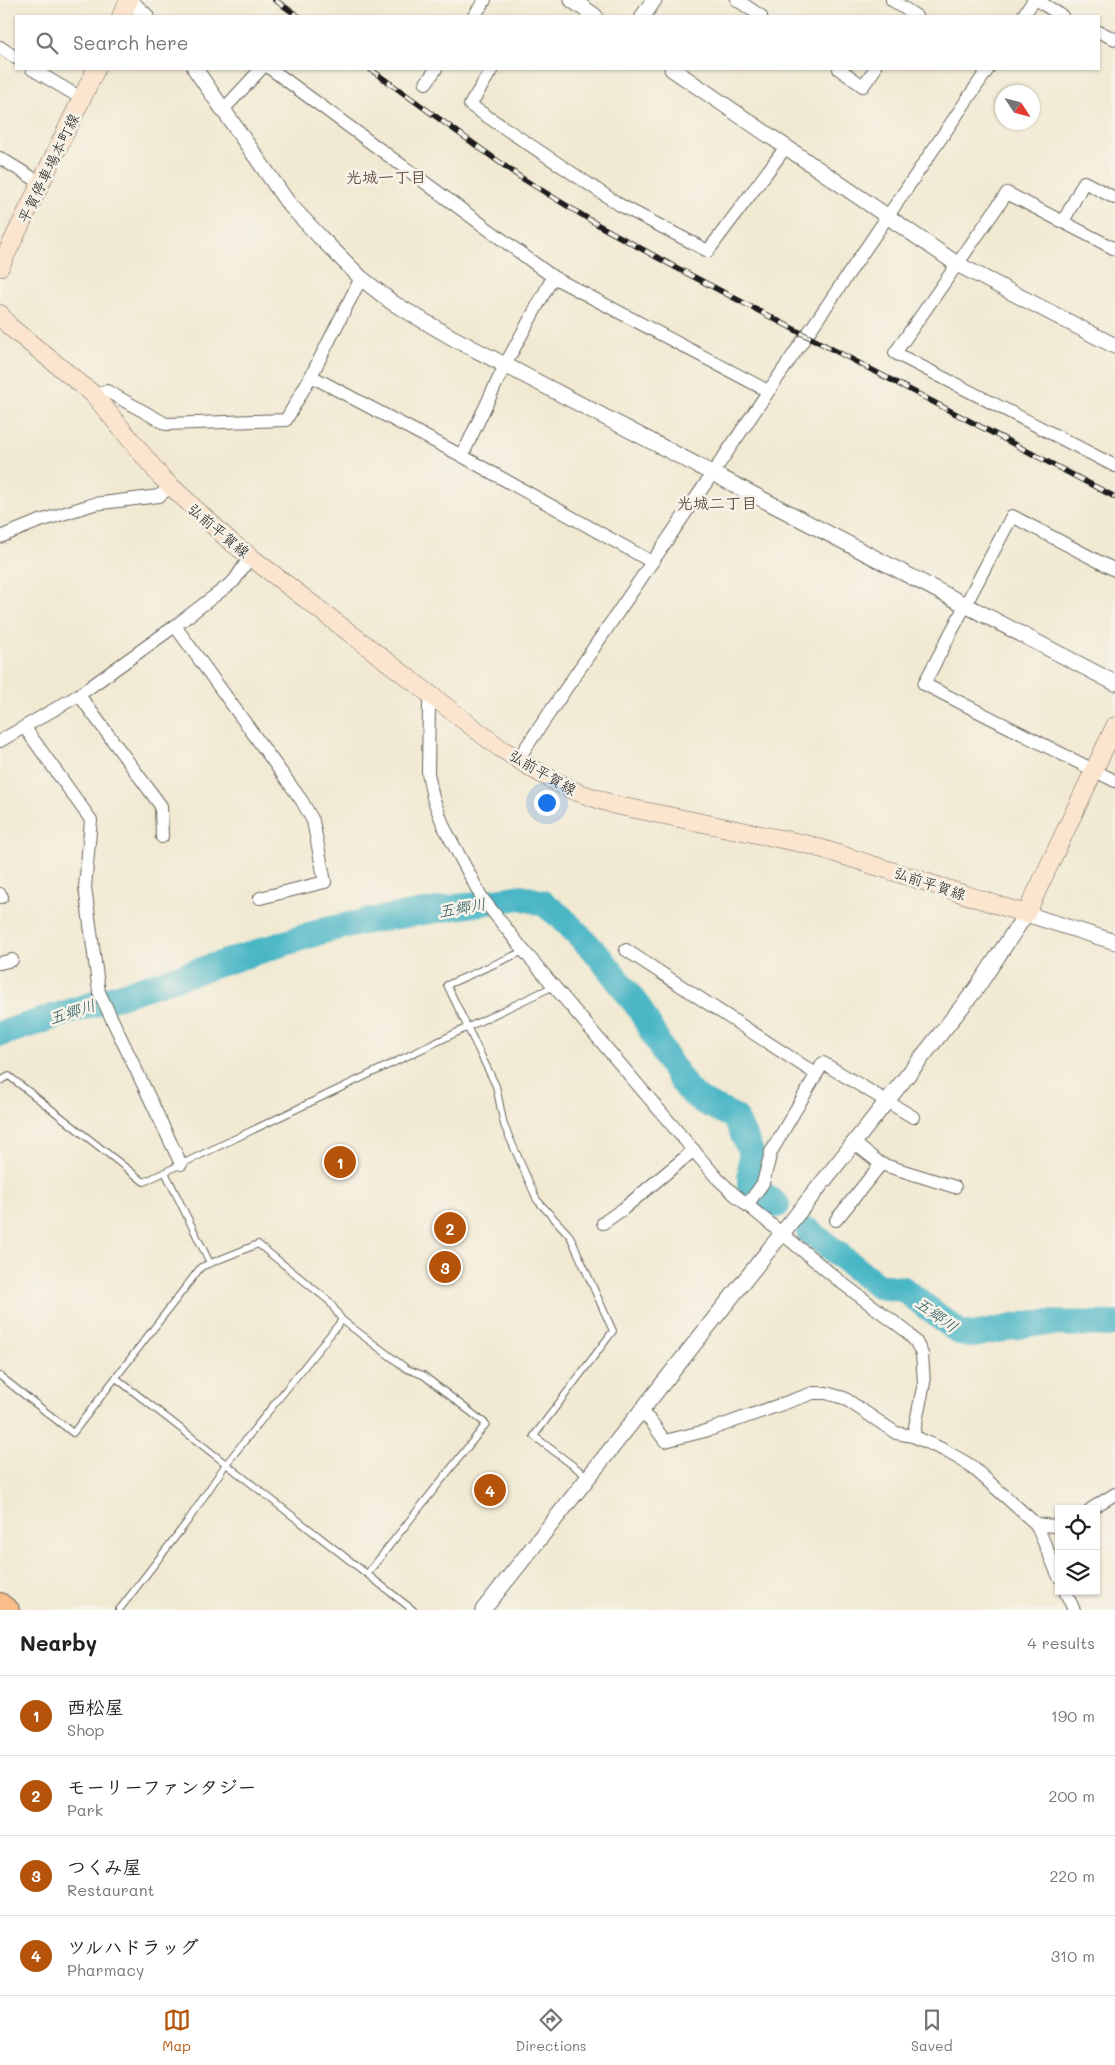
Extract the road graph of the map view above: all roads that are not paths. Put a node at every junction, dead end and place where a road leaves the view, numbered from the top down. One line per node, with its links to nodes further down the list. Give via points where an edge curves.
1 (129, 0): 8 (main road); 9 (street)
2 (485, 0): 10 (street)
3 (572, 0): 11 (street)
4 (654, 0): 12 (street)
5 (737, 0): 13 (street)
6 (892, 0): 14 (street)
7 (1035, 0): 15 (street); 16 (street)
8 (122, 15)
9 (145, 15)
10 (475, 15)
11 (594, 15)
12 (643, 15)
13 (760, 15)
14 (912, 15)
15 (1024, 15)
16 (1060, 15)
17 (1100, 32): 18 (street)
18 (1115, 39)
19 (0, 47): 20 (street)
20 (15, 57)
21 (34, 70): 33 (street)
22 (96, 70): 33 (main road, 平賀停車場本町線)
23 (196, 70): 34 (street)
24 (260, 70): 34 (street)
25 (272, 70): 44 (street)
26 (435, 70): 32 (street)
27 (491, 70): 35 (street, via 470,105 620,205 708,251)
28 (673, 70): 35 (street)
29 (840, 70): 30 (street, via 864,86)
30 (874, 70)
31 (987, 70): 39 (street)
32 (426, 83)
33 (82, 98): 37 (main road, 平賀停車場本町線)
34 (223, 110): 45 (street, via 288,203)
35 (786, 147): 39 (street)
36 (0, 158): 37 (street)
37 (41, 183): 43 (main road, 平賀停車場本町線)
38 (1115, 198): 40 (street, via 1084,182)
39 (887, 216): 42 (street); 50 (street)
40 (1063, 222): 41 (street); 42 (street, via 1007,193)
41 (1115, 249)
42 (957, 264): 47 (street); 53 (street, via 895,353)
43 (0, 267)
44 (553, 277): 48 (street); 50 (street)
45 (361, 278): 48 (street, via 393,303); 49 (street)
46 (0, 314): 51 (main road, 弘前平賀線, via 9,326)
47 (1115, 346)
48 (505, 365): 52 (street); 54 (street)
49 (311, 376): 51 (street, via 286,420 166,424 107,391); 52 (street)
50 (768, 391): 54 (street)
51 (93, 394): 55 (main road, 弘前平賀線)
52 (462, 456): 58 (street)
53 (1115, 466)
54 (713, 473): 58 (street); 60 (street)
55 (170, 487): 56 (street, via 159,496 94,504); 57 (main road, 弘前平賀線)
56 (0, 537)
57 (250, 556): 61 (street, via 234,581); 64 (main road, 弘前平賀線)
58 (652, 562): 68 (street)
59 (1115, 570): 60 (street, via 1012,516)
60 (965, 605): 62 (street); 69 (street, via 924,684)
61 (175, 626): 63 (street); 72 (street, via 302,801 312,821 325,882)
62 (1115, 683)
63 (80, 695): 66 (street); 71 (street, via 161,806)
64 (433, 696): 68 (main road, 弘前平賀線); 76 (street, via 429,704 428,773 433,798 444,827 482,898)
65 (1115, 726): 69 (main road)
66 (25, 728): 67 (street); 85 (street, via 91,820 85,887 99,992)
67 (0, 741)
68 (518, 759): 73 (main road, 弘前平賀線, via 557,783 592,798 635,810 810,845)
69 (1094, 770): 70 (street); 73 (main road)
70 (1115, 781)
71 (162, 837)
72 (260, 898)
73 (1026, 914): 74 (street); 81 (street, via 976,989)
74 (1115, 942)
75 (626, 950): 79 (street)
76 (524, 951): 77 (street); 78 (lane, via 447,986)
77 (554, 986): 78 (lane); 84 (street)
78 (467, 1028): 85 (lane); 100 (lane, via 496,1086 504,1125 537,1200 570,1236 613,1331 534,1436)
79 (816, 1074): 81 (street, via 823,1063); 89 (street, via 771,1152 763,1183)
80 (0, 1080): 87 (lane, via 9,1076 144,1182)
81 (888, 1102): 82 (street); 83 (street)
82 (913, 1117)
83 (854, 1143): 86 (street); 92 (street)
84 (694, 1150): 89 (street, via 717,1178); 91 (street)
85 (181, 1164): 87 (lane)
86 (881, 1164): 88 (street); 90 (street)
87 (166, 1172): 93 (lane)
88 (954, 1187)
89 (750, 1201): 92 (street)
90 (836, 1220)
91 (603, 1223)
92 (782, 1234): 97 (street); 98 (street, via 916,1342 922,1354 924,1383)
93 (210, 1263): 94 (lane, via 258,1244 329,1301); 96 (lane, via 201,1267)
94 (342, 1320): 99 (lane); 106 (lane, via 407,1369 423,1375 486,1424)
95 (0, 1376): 96 (lane, via 73,1433)
96 (116, 1378): 99 (lane)
97 (640, 1413): 98 (street, via 650,1420 665,1441 709,1430 813,1393 826,1393 844,1398 896,1433); 100 (street)
98 (913, 1436): 103 (street, via 970,1465)
99 (226, 1464): 106 (lane); 110 (lane, via 187,1522)
100 (589, 1478): 112 (street)
101 (1115, 1494): 102 (street)
102 (1098, 1505)
103 (1036, 1524): 104 (street); 105 (street)
104 (1055, 1525)
105 (1055, 1568)
106 (367, 1574): 111 (lane)
107 (1067, 1595): 113 (street)
108 (0, 1603): 109 (main road)
109 (9, 1610)
110 (119, 1610)
111 (413, 1610)
112 (483, 1610)
113 (1074, 1610)

